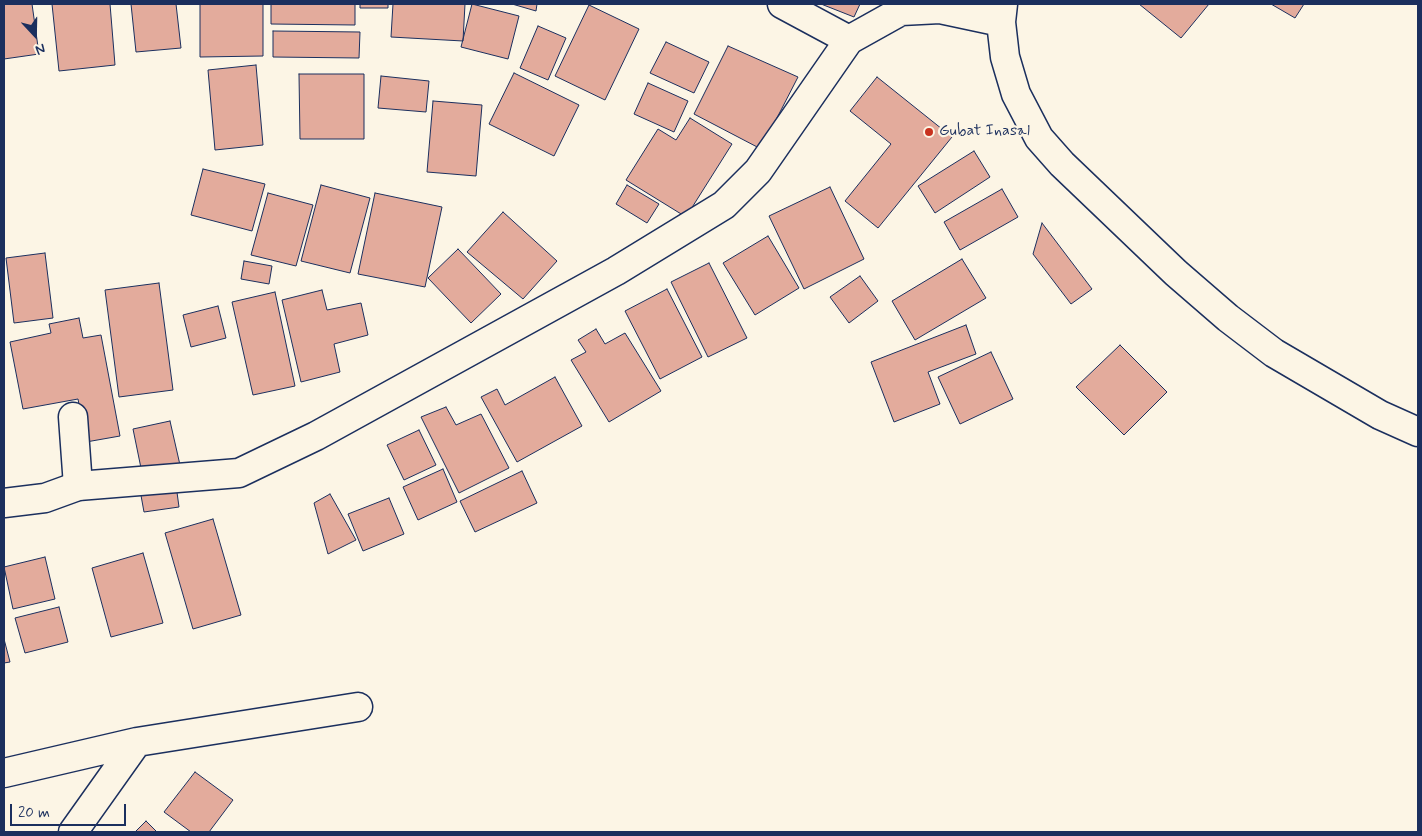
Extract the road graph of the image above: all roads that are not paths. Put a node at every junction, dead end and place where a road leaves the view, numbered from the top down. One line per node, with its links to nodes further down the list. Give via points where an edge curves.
1 (782, 4): 3 (street)
2 (1002, 13): 3 (street, via 940,9 901,11); 5 (street, via 1005,57 1016,94 1039,138 1062,164 1176,274 1274,353 1380,415)
3 (849, 40): 6 (street, via 758,171 724,205 616,271 316,436 239,473)
4 (74, 416): 6 (street)
5 (1418, 432)
6 (78, 486): 7 (street, via 45,498)
7 (4, 503)
8 (358, 707): 9 (street)
9 (137, 742): 10 (street); 11 (street)
10 (4, 773)
11 (73, 832)

